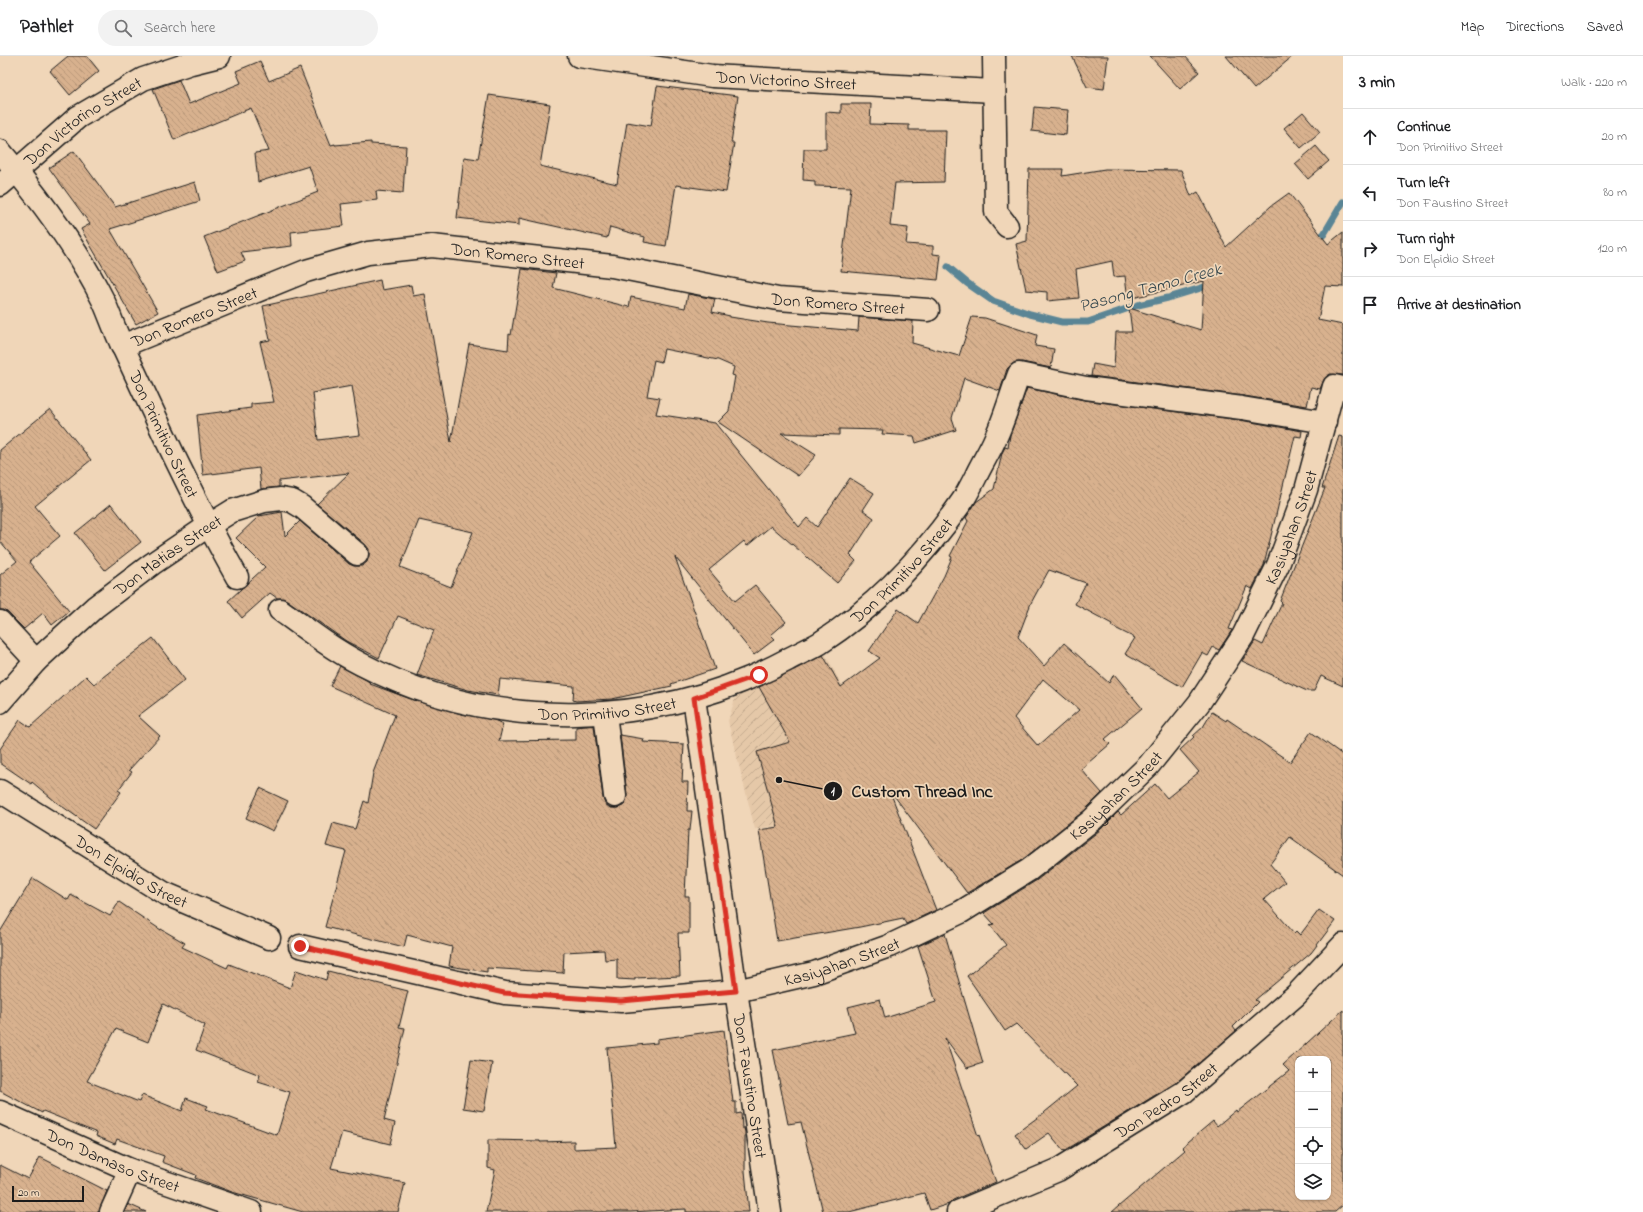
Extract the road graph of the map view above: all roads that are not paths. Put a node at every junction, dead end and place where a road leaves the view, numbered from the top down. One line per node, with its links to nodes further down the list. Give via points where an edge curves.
1 (219, 56): 6 (street, Don Victorino Street, via 142,80 78,117)
2 (579, 56): 4 (street, Don Victorino Street, via 712,76)
3 (994, 56): 4 (street)
4 (994, 91): 8 (street, via 996,212)
5 (0, 151): 6 (street, Don Primitivo Street)
6 (16, 170): 7 (street, Don Victorino Street); 10 (street, Don Primitivo Street, via 73,248 103,300)
7 (0, 185)
8 (1007, 226)
9 (928, 310): 10 (street, Don Romero Street, via 778,299 612,266 432,246 368,253 306,271)
10 (122, 346): 13 (street, Don Primitivo Street)
11 (1338, 387): 12 (street, Kasiyahan Street)
12 (1325, 422): 19 (street, Don Primitivo Street, via 1242,408 1086,388 1019,374 996,438 964,498 923,554 874,602 819,643 759,675); 27 (street, Kasiyahan Street, via 1306,490 1278,565 1243,636 1199,703 1149,765 1097,815 1029,870 961,912 889,946 814,973)
13 (208, 526): 14 (street, Don Matias Street, via 232,511 264,501 292,500); 15 (street, Don Primitivo Street); 18 (street, Don Matias Street, via 95,607)
14 (357, 554)
15 (237, 577)
16 (280, 610): 21 (street, Don Primitivo Street, via 319,639 361,664 406,684 452,699 500,709 549,714)
17 (0, 622): 18 (street)
18 (36, 661): 20 (street, Don Matias Street)
19 (694, 698): 21 (street, Don Primitivo Street, via 646,709); 27 (street, Don Faustino Street)
20 (0, 702)
21 (605, 713): 23 (street)
22 (0, 791): 24 (street, Don Elpidio Street, via 164,893)
23 (615, 796)
24 (269, 938)
25 (1343, 945): 33 (street, Don Pedro Street, via 1296,995 1184,1092 1058,1170)
26 (300, 946): 27 (street, via 504,993 621,1001)
27 (736, 991): 32 (street, Don Faustino Street)
28 (0, 1112): 29 (street, Don Damaso Street)
29 (130, 1170): 30 (street); 31 (street, Don Damaso Street)
30 (111, 1212)
31 (251, 1212)
32 (770, 1212)
33 (958, 1212)

